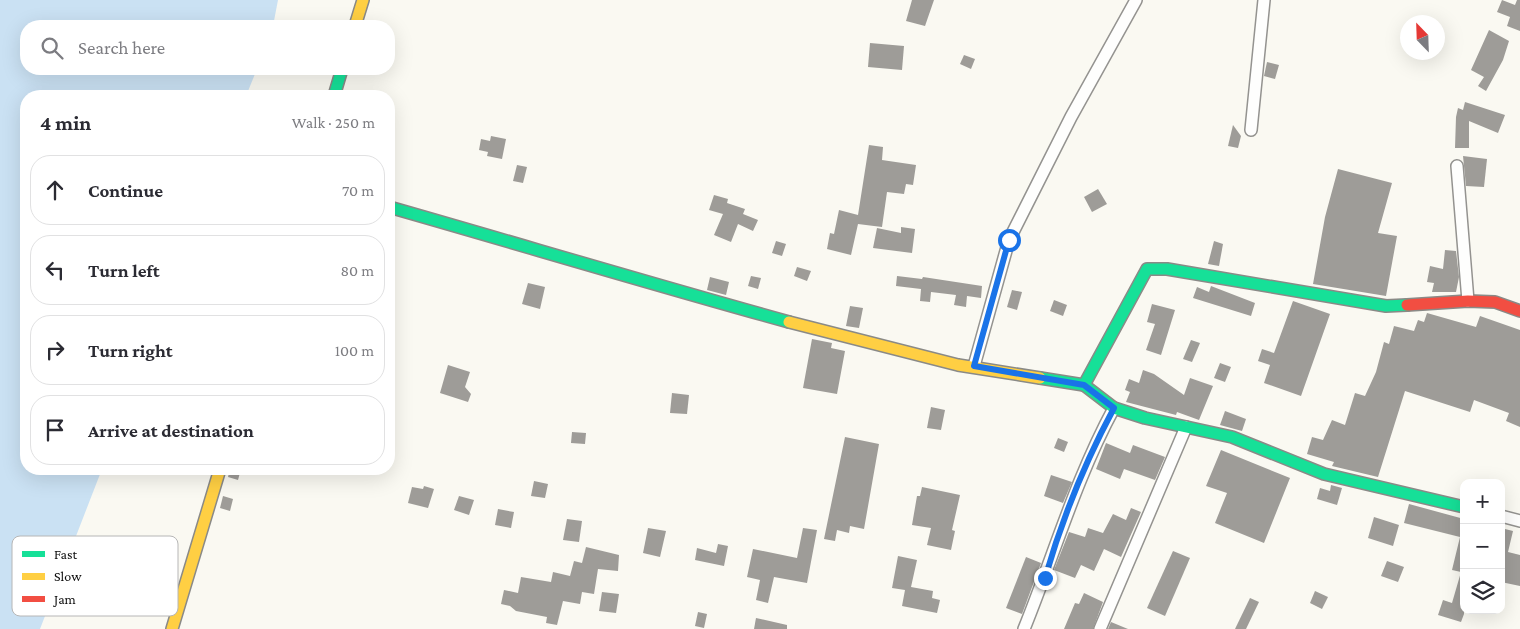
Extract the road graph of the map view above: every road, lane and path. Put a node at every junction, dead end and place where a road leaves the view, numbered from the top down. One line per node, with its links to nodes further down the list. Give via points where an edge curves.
1 (363, 0): 4 (street)
2 (1136, 0): 12 (street, via 1071,117 1009,240)
3 (1264, 0): 7 (street)
4 (357, 20)
5 (340, 75): 6 (street)
6 (336, 90)
7 (1251, 130)
8 (1457, 166): 10 (street)
9 (395, 209): 12 (street, via 679,292 853,339 958,365)
10 (1468, 301): 11 (street, via 1495,302); 13 (street, via 1386,306 1167,269 1147,269)
11 (1520, 312)
12 (974, 366): 13 (street)
13 (1084, 385): 14 (street)
14 (1114, 408): 15 (street); 23 (street, via 1080,477)
15 (1186, 427): 17 (street, via 1232,437 1324,474); 24 (street)
16 (218, 475): 20 (street)
17 (1460, 506)
18 (1505, 517): 19 (street)
19 (1520, 521)
20 (178, 609)
21 (176, 616): 22 (street)
22 (172, 629)
23 (1024, 629)
24 (1100, 629)

